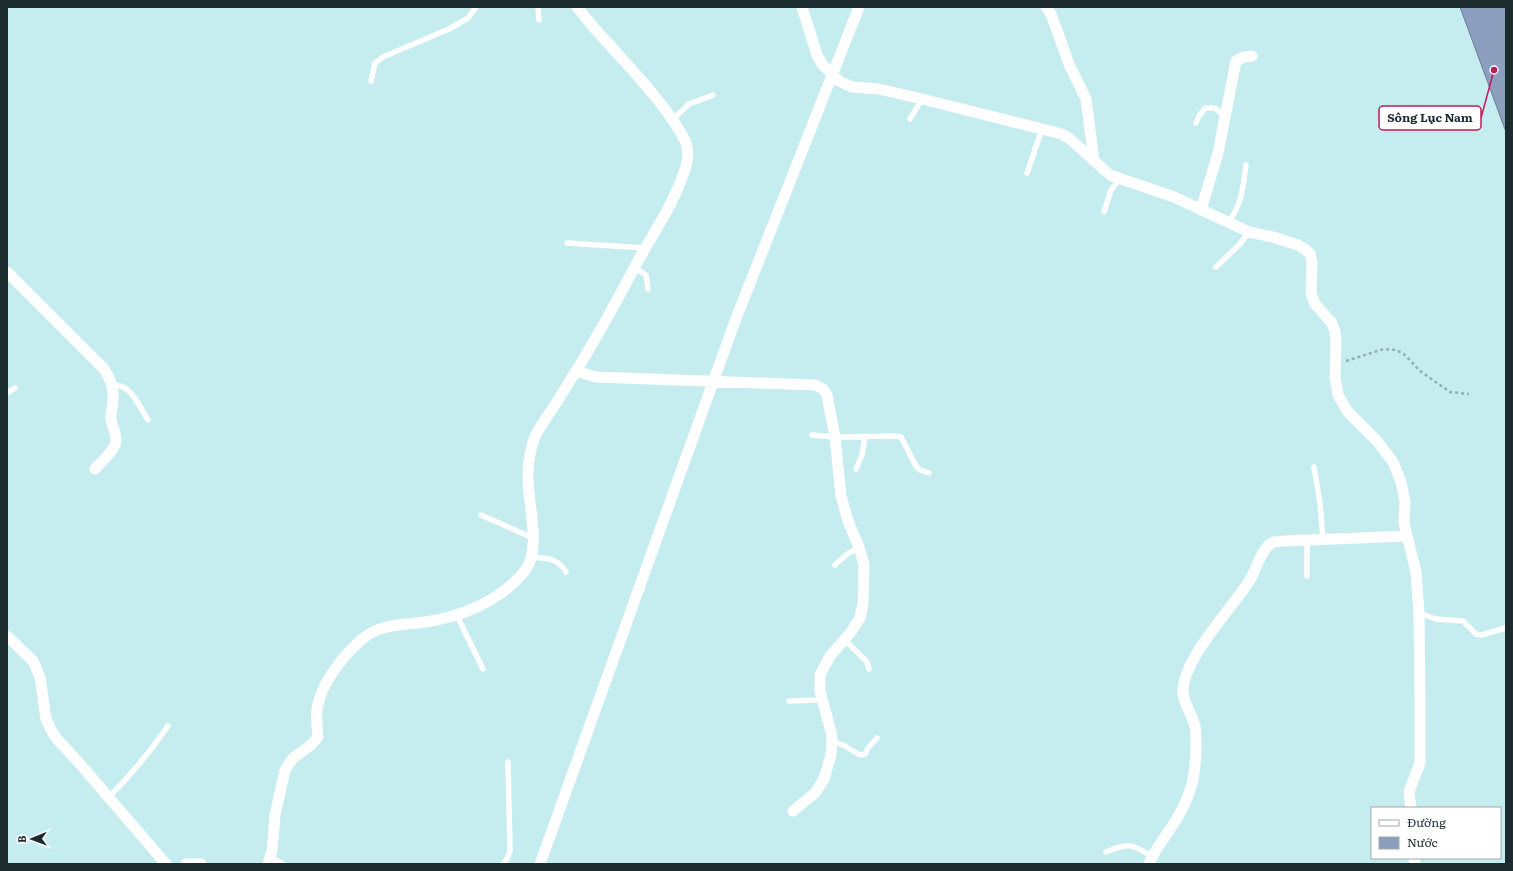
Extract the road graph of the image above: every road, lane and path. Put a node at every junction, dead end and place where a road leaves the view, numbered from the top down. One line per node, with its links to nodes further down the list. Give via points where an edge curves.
1 (476, 7): 10 (lane, via 468,18 449,29 383,57 375,63)
2 (538, 7): 7 (lane)
3 (577, 7): 15 (street, via 654,95)
4 (802, 7): 9 (street, via 817,55)
5 (859, 7): 9 (street)
6 (1046, 7): 18 (street, via 1086,99)
7 (539, 20)
8 (1252, 56): 13 (street, via 1236,62)
9 (832, 75): 12 (street, via 839,82 852,87 879,89); 34 (street)
10 (371, 81)
11 (713, 94): 15 (lane, via 689,104)
12 (922, 99): 14 (lane); 17 (street)
13 (1226, 118): 16 (lane, via 1215,108 1205,108); 22 (street)
14 (910, 119)
15 (672, 120): 27 (street, via 683,137 688,154 672,202)
16 (1196, 123)
17 (1042, 128): 18 (street, via 1062,134); 20 (lane)
18 (1094, 160): 21 (street, via 1110,175)
19 (1246, 165): 24 (lane, via 1240,202)
20 (1027, 173)
21 (1120, 178): 22 (street, via 1174,197); 23 (lane, via 1111,190)
22 (1201, 210): 24 (street)
23 (1104, 212)
24 (1228, 222): 25 (street)
25 (1249, 232): 28 (lane); 32 (street, via 1298,245 1310,254 1311,293 1315,304 1332,324 1335,332)
26 (567, 243): 27 (lane)
27 (646, 248): 29 (street)
28 (1216, 267)
29 (633, 271): 31 (lane, via 640,271 646,275); 33 (street)
30 (7, 272): 35 (street, via 104,369)
31 (648, 289)
32 (1336, 364): 38 (path, via 1384,349 1396,350 1450,392); 48 (street, via 1338,395 1348,412 1377,441 1393,462 1405,502 1404,523)
33 (576, 371): 34 (street, via 596,377); 49 (street, via 535,436 528,459)
34 (713, 381): 41 (street, via 815,385 823,389 827,395); 81 (street)
35 (112, 385): 39 (lane, via 120,385 130,390); 44 (street, via 111,420 116,443)
36 (15, 388): 37 (lane)
37 (7, 393)
38 (1469, 394)
39 (148, 420)
40 (812, 435): 41 (lane)
41 (835, 437): 42 (lane); 52 (street, via 841,496)
42 (865, 437): 45 (lane); 46 (lane, via 901,437 912,461 920,470)
43 (1314, 467): 50 (lane)
44 (95, 469)
45 (856, 469)
46 (929, 473)
47 (481, 515): 49 (lane)
48 (1407, 536): 50 (street); 57 (street, via 1416,572)
49 (533, 538): 53 (street)
50 (1323, 539): 51 (street)
51 (1307, 540): 56 (lane); 75 (street, via 1274,542 1264,550 1249,582 1220,619 1186,676 1184,696 1194,726 1196,751 1192,786 1177,819)
52 (858, 547): 54 (lane); 61 (street, via 864,565 863,604 860,618)
53 (531, 557): 55 (lane, via 557,562); 58 (street, via 530,564 524,572 499,596)
54 (836, 565)
55 (566, 572)
56 (1307, 576)
57 (1419, 613): 59 (lane, via 1436,619 1462,621 1476,634 1481,635); 71 (street, via 1420,763 1409,793)
58 (457, 616): 62 (lane); 74 (street, via 380,628 364,637 344,656 319,702 318,737 311,746 293,758 285,770 275,815)
59 (1506, 628)
60 (7, 636): 70 (street, via 33,661 40,676 50,730)
61 (845, 640): 63 (lane, via 867,662); 64 (street, via 830,656 820,675)
62 (483, 669)
63 (869, 669)
64 (822, 700): 65 (lane); 68 (street)
65 (789, 701)
66 (168, 726): 70 (lane, via 152,750)
67 (877, 738): 68 (lane, via 865,754 860,755)
68 (832, 741): 72 (street, via 824,779 815,793)
69 (508, 762): 80 (lane, via 510,851)
70 (108, 797): 76 (street)
71 (1411, 807)
72 (793, 811)
73 (1106, 852): 75 (lane, via 1122,846 1131,846 1142,850)
74 (269, 861): 79 (lane)
75 (1150, 861)
76 (166, 864)
77 (186, 864): 78 (street)
78 (201, 864)
79 (284, 864)
80 (503, 864)
81 (540, 864)

